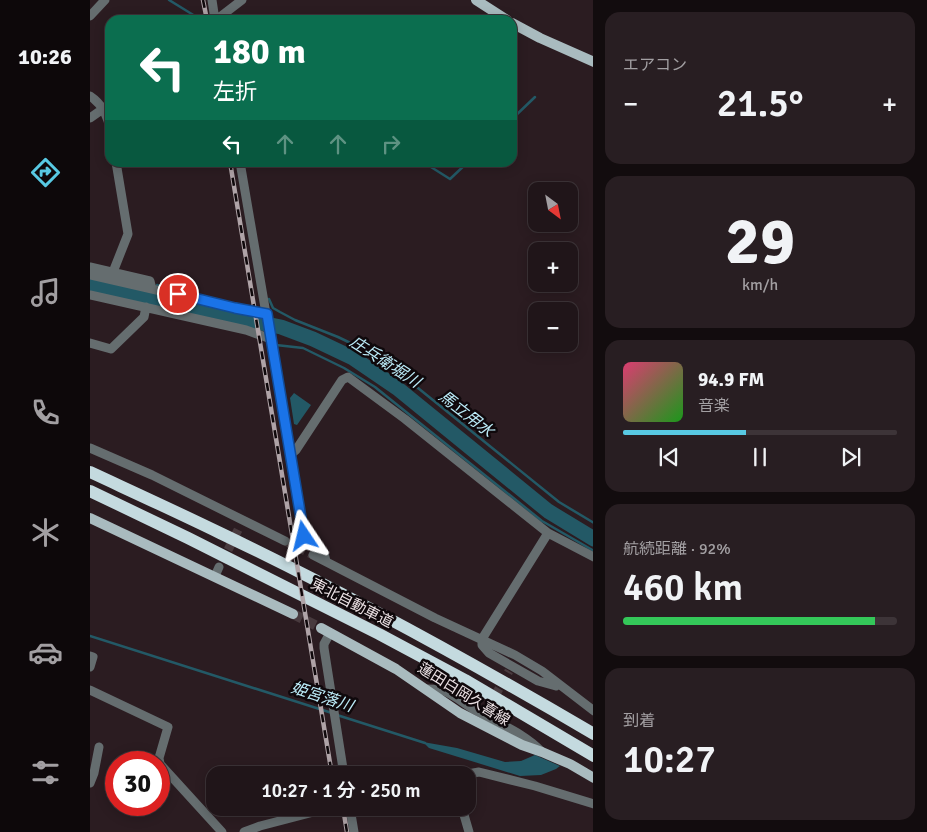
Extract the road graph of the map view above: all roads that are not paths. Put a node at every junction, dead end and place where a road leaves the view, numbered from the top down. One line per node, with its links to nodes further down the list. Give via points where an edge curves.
1 (105, 0): 8 (street)
2 (212, 0): 5 (street)
3 (242, 0): 6 (street)
4 (476, 0): 7 (main road)
5 (215, 15)
6 (222, 15)
7 (499, 15)
8 (90, 16)
9 (517, 26): 10 (main road)
10 (593, 62)
11 (90, 96): 12 (street)
12 (105, 106)
13 (105, 108): 14 (street)
14 (90, 118)
15 (117, 167): 18 (street, via 128,234)
16 (241, 167): 23 (street)
17 (90, 267): 18 (street)
18 (114, 272): 20 (street, via 150,281)
19 (90, 275): 20 (street)
20 (152, 289): 23 (street)
21 (90, 296): 22 (street)
22 (146, 307): 24 (street); 25 (street, via 144,317 112,349)
23 (268, 316): 24 (street)
24 (271, 337): 27 (street)
25 (90, 343)
26 (90, 448): 32 (street, via 152,475 241,524)
27 (290, 455): 31 (street, via 342,380 348,377); 35 (street, via 304,536 324,553)
28 (90, 472): 45 (highway, 東北自動車道, via 220,532 334,590 440,646)
29 (90, 491): 48 (highway, 東北自動車道, via 379,634 465,680)
30 (90, 518): 36 (main road, via 217,572)
31 (548, 533): 34 (street); 38 (street)
32 (285, 540)
33 (313, 555): 35 (street)
34 (593, 557)
35 (326, 561): 38 (street)
36 (293, 614)
37 (326, 630): 42 (main road, 蓮田白岡久喜線); 49 (street, via 324,648)
38 (482, 639): 41 (street, via 542,671); 41 (street, via 484,650 511,668)
39 (90, 656): 40 (street, via 93,657)
40 (90, 667)
41 (560, 687): 44 (street)
42 (426, 689): 47 (main road, 蓮田白岡久喜線, via 481,724); 47 (street, via 440,690 486,711 533,742)
43 (90, 690): 57 (street, via 168,726 160,764)
44 (593, 711)
45 (593, 734)
46 (100, 747): 52 (street)
47 (542, 752): 51 (main road, 蓮田白岡久喜線)
48 (593, 756)
49 (343, 766)
50 (476, 773): 53 (street)
51 (593, 778)
52 (90, 783)
53 (593, 804)
54 (298, 816): 58 (street)
55 (351, 816): 59 (street)
56 (464, 816): 60 (street)
57 (222, 832)
58 (244, 832)
59 (354, 832)
60 (469, 832)

